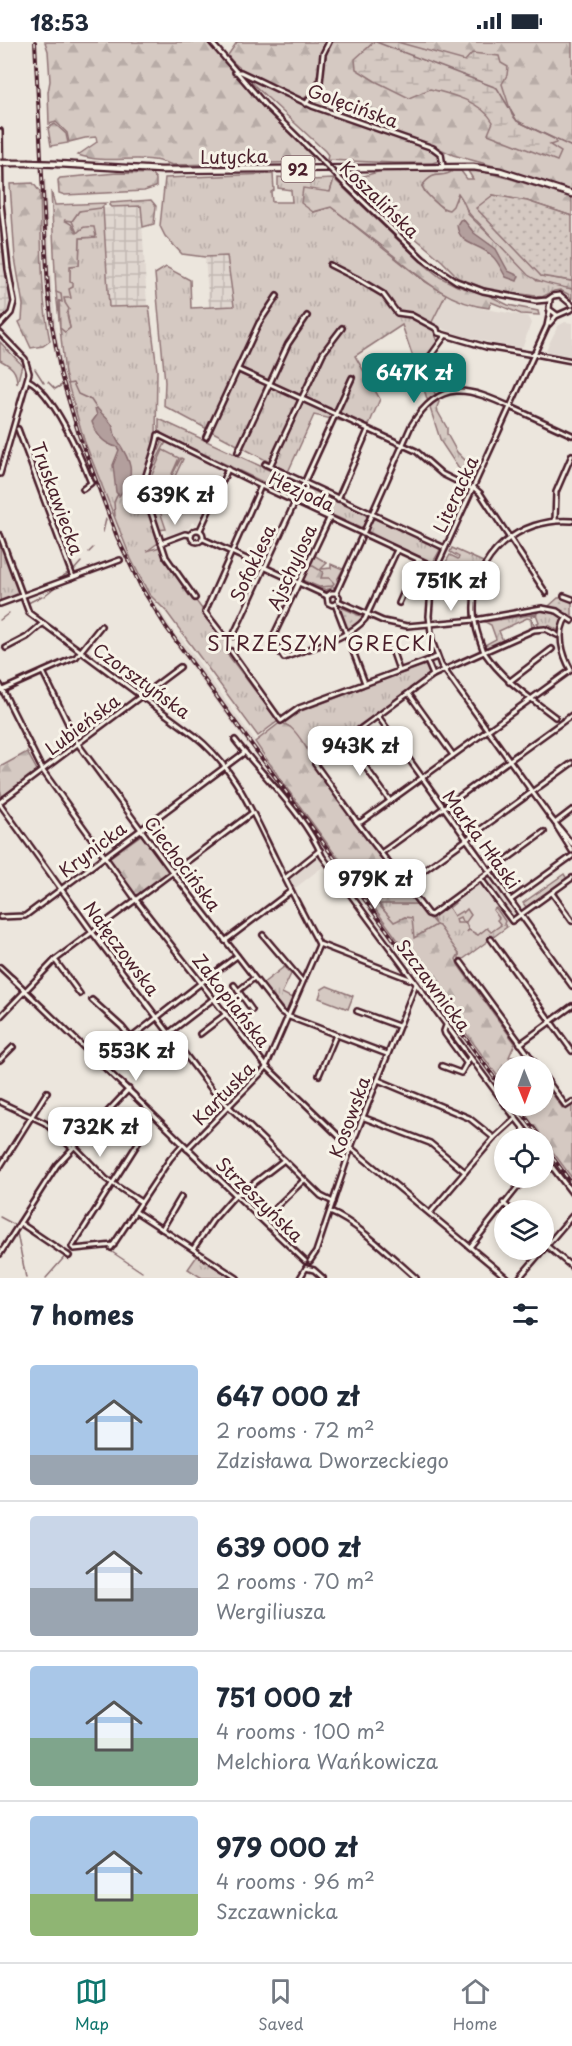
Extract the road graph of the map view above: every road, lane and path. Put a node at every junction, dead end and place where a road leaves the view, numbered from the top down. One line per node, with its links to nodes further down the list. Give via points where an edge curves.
1 (211, 42): 3 (street)
2 (328, 42): 6 (street, via 320,82)
3 (234, 70): 4 (street, Golęcińska); 5 (street, Koszalińska)
4 (246, 74): 5 (street); 6 (street, Golęcińska)
5 (239, 75): 15 (street, Koszalińska, bridge, via 346,185 440,273 483,291)
6 (306, 104): 10 (street, Golęcińska, via 433,148 441,154)
7 (0, 131): 8 (street)
8 (0, 140): 22 (street, via 1,203 14,302 11,313)
9 (0, 163): 10 (main road, Lutycka / 92, bridge, via 161,170)
10 (443, 166): 11 (main road, Lutycka / 92, via 500,171)
11 (572, 194)
12 (330, 265): 26 (street, via 386,296 397,313 411,315)
13 (277, 296): 30 (street)
14 (550, 299): 15 (street, Koszalińska); 16 (street, via 560,295); 18 (street)
15 (536, 301): 18 (street, Koszalińska)
16 (568, 302): 17 (street); 19 (street)
17 (572, 307): 19 (street)
18 (549, 310): 20 (street); 23 (street, Literacka)
19 (567, 310): 20 (street)
20 (558, 315): 23 (street, Literacka)
21 (307, 316): 33 (street, via 293,335)
22 (0, 325)
23 (547, 326): 27 (street, Literacka)
24 (342, 328): 34 (street, via 323,353)
25 (0, 333): 32 (street, via 24,357)
26 (445, 336): 27 (street); 29 (street)
27 (534, 355): 28 (street); 35 (street, Literacka)
28 (572, 361)
29 (419, 368)
30 (238, 370): 33 (street); 40 (street)
31 (352, 378): 36 (street)
32 (28, 380): 47 (street); 51 (street, via 41,390 69,434 91,483)
33 (270, 384): 34 (street); 42 (street)
34 (302, 399): 36 (street); 45 (street)
35 (510, 407): 39 (street); 41 (street, via 474,392 450,392 435,398 418,415); 50 (street, Literacka)
36 (335, 414): 38 (street); 48 (street)
37 (18, 429): 72 (street, Truskawiecka)
38 (368, 430): 41 (street); 52 (street)
39 (572, 435)
40 (207, 437)
41 (402, 446): 50 (street, via 422,455 442,474); 54 (street)
42 (238, 452)
43 (572, 455): 56 (street, via 556,492)
44 (265, 464): 45 (street)
45 (270, 466): 48 (street)
46 (228, 469): 49 (street, Hezjoda); 58 (street); 64 (street, Hezjoda, via 158,435 143,487)
47 (0, 474)
48 (304, 483): 52 (street)
49 (261, 486): 53 (street, Hezjoda); 67 (street)
50 (473, 488): 62 (street); 65 (street, Literacka)
51 (83, 489)
52 (338, 499): 54 (street)
53 (295, 502): 55 (street, Hezjoda); 70 (street, Sofoklesa)
54 (372, 514): 61 (street); 65 (street)
55 (329, 519): 61 (street, Hezjoda); 73 (street, Ajschylosa)
56 (555, 521): 57 (street); 62 (street, via 534,525)
57 (572, 521)
58 (200, 530): 60 (street); 63 (street)
59 (0, 535): 76 (street, Czorsztyńska)
60 (191, 535): 63 (street, via 196,542); 64 (street)
61 (362, 536): 66 (street, Hezjoda); 74 (street)
62 (509, 537): 75 (street); 84 (street, via 494,552 480,578 474,598)
63 (203, 539): 67 (street)
64 (161, 543): 78 (street, via 166,558)
65 (445, 548): 71 (street, Literacka)
66 (397, 550): 69 (street, Hezjoda); 82 (street)
67 (230, 552): 70 (street); 89 (street, via 205,612)
68 (120, 560): 72 (street)
69 (418, 560): 71 (street, Hezjoda); 80 (street)
70 (264, 568): 73 (street); 92 (street, Sofoklesa)
71 (436, 568): 87 (street, Literacka, via 430,596)
72 (73, 578): 76 (street)
73 (298, 583): 77 (street); 90 (street, Ajschylosa, via 272,639 284,658)
74 (336, 593): 77 (street); 79 (street)
75 (546, 593)
76 (22, 596): 81 (street); 86 (street, Czorsztyńska, via 29,613)
77 (327, 596): 79 (street, via 328,603)
78 (195, 598)
79 (337, 603): 82 (street); 90 (street)
80 (399, 603)
81 (0, 604)
82 (367, 614): 87 (street, via 395,624); 90 (street)
83 (567, 617): 84 (street, via 542,608); 85 (street); 104 (street, via 560,631)
84 (474, 620): 87 (street); 98 (street)
85 (572, 621)
86 (42, 624): 94 (street); 97 (street, Czorsztyńska)
87 (430, 625): 99 (street, Literacka)
88 (101, 626): 97 (street)
89 (222, 634)
90 (346, 634): 108 (street)
91 (557, 635): 98 (street, via 545,629 530,632)
92 (233, 636)
93 (390, 644): 103 (street)
94 (6, 648)
95 (552, 649): 107 (street)
96 (231, 651): 108 (street, via 281,721 299,708)
97 (81, 652): 105 (street); 112 (street, Czorsztyńska)
98 (484, 652): 102 (street); 107 (street)
99 (437, 657): 100 (street); 102 (street, Literacka)
100 (427, 661): 103 (street); 106 (street)
101 (180, 667): 112 (street, Lubieńska)
102 (444, 670): 106 (street); 117 (street, Literacka)
103 (399, 671): 108 (street)
104 (572, 671): 113 (street)
105 (44, 672): 110 (street); 120 (street, Ciechocińska)
106 (433, 675): 111 (street)
107 (509, 682): 113 (street)
108 (365, 683)
109 (0, 685): 110 (street, Zakopiańska)
110 (1, 690): 126 (street, Zakopiańska)
111 (409, 694): 115 (street); 122 (street)
112 (141, 697): 120 (street, Lubieńska); 125 (street, Czorsztyńska, via 207,746)
113 (531, 698): 116 (street); 117 (street)
114 (572, 715): 123 (street)
115 (378, 716): 119 (street); 127 (street, Marka Hłaski)
116 (555, 717)
117 (487, 730): 122 (street); 123 (street, Literacka)
118 (235, 740): 121 (street, Szczawnicka)
119 (346, 740): 129 (street); 134 (street, via 317,761 316,767)
120 (78, 744): 126 (street, Lubieńska); 136 (street, Ciechocińska)
121 (244, 752): 125 (street, Krynicka); 140 (street, Szczawnicka, via 268,776)
122 (453, 755): 127 (street)
123 (509, 760): 128 (street, Literacka); 131 (street)
124 (572, 762): 128 (street)
125 (225, 767): 133 (street, Czorsztyńska); 136 (street, Krynicka)
126 (43, 771): 130 (street, Lubieńska); 143 (street, Zakopiańska)
127 (422, 778): 129 (street); 131 (street, Marka Hłaski)
128 (532, 792): 135 (street, Literacka); 138 (street)
129 (390, 801): 134 (street)
130 (0, 803): 151 (street, Nałęczowska)
131 (444, 808): 138 (street, Marka Hłaski); 142 (street)
132 (572, 810): 135 (street)
133 (253, 813): 146 (street); 147 (street)
134 (359, 822): 142 (street)
135 (556, 824): 139 (street, Literacka); 141 (street, Literacka)
136 (141, 830): 143 (street, Krynicka); 146 (street, Ciechocińska)
137 (544, 832): 145 (street)
138 (466, 839): 145 (street, Marka Hłaski); 150 (street)
139 (572, 844)
140 (320, 850): 147 (street); 171 (street, Szczawnicka)
141 (572, 851)
142 (381, 853): 150 (street)
143 (105, 856): 151 (street, Krynicka); 154 (street, Zakopiańska)
144 (572, 856): 155 (street)
145 (490, 871): 148 (street); 155 (street, Marka Hłaski)
146 (173, 873): 154 (street); 162 (street, Ciechocińska)
147 (285, 878): 152 (street)
148 (481, 878): 150 (street, via 431,915); 156 (street, via 512,921)
149 (572, 878): 153 (street)
150 (405, 884)
151 (61, 889): 157 (street, Krynicka, via 25,916); 159 (street, Nałęczowska)
152 (291, 891): 162 (street); 163 (street)
153 (551, 893): 156 (street); 158 (street)
154 (136, 900): 159 (street); 170 (street, Zakopiańska)
155 (511, 900): 156 (street, Marka Hłaski)
156 (521, 915): 173 (street, Marka Hłaski)
157 (0, 917)
158 (572, 921)
159 (92, 932): 165 (street); 185 (street, Nałęczowska)
160 (263, 935): 169 (street)
161 (491, 939): 186 (street)
162 (225, 941): 164 (street, Ciechocińska)
163 (319, 945): 169 (street, Kartuska); 171 (street)
164 (237, 956): 168 (street, Ciechocińska); 170 (street)
165 (55, 960): 175 (street); 176 (street)
166 (461, 962): 193 (street)
167 (0, 967): 175 (street, Strzeszyńska)
168 (254, 978): 174 (street); 183 (street, Ciechocińska)
169 (302, 981): 183 (street, Kartuska)
170 (201, 983): 177 (street, Zakopiańska); 185 (street)
171 (415, 983): 187 (street, Szczawnicka); 188 (street, Kosowska)
172 (234, 985): 174 (street)
173 (572, 986)
174 (237, 990): 180 (street)
175 (25, 991): 184 (street); 200 (street, Strzeszyńska)
176 (80, 994)
177 (213, 999): 182 (street, Zakopiańska); 189 (street)
178 (92, 1000): 192 (street)
179 (572, 1006): 186 (street)
180 (252, 1010)
181 (357, 1011): 188 (street)
182 (226, 1014): 190 (street); 203 (street, Zakopiańska)
183 (287, 1016): 191 (street, Ciechocińska); 203 (street, Kartuska)
184 (0, 1017)
185 (157, 1017): 189 (street, Nałęczowska); 192 (street)
186 (551, 1021): 193 (street); 195 (street)
187 (447, 1023): 198 (street, Szczawnicka); 202 (street, via 445,1034)
188 (399, 1027): 196 (street, Kosowska)
189 (169, 1034): 213 (street, Nałęczowska)
190 (200, 1034)
191 (336, 1035): 196 (street, Ciechocińska); 205 (street)
192 (131, 1038): 200 (street); 201 (street)
193 (520, 1044): 197 (street)
194 (13, 1047): 199 (street)
195 (572, 1051)
196 (387, 1054): 206 (street, Kosowska)
197 (529, 1056)
198 (470, 1057): 202 (street); 207 (street, Szczawnicka)
199 (0, 1060)
200 (99, 1063): 208 (street, Strzeszyńska)
201 (150, 1063)
202 (467, 1064): 204 (street, via 461,1073)
203 (266, 1066): 213 (street, Kartuska); 224 (street, Zakopiańska)
204 (442, 1066)
205 (319, 1076)
206 (377, 1080): 215 (street, Kosowska); 219 (street, via 469,1118)
207 (494, 1089)
208 (128, 1090): 221 (street, Strzeszyńska); 222 (street)
209 (554, 1090): 212 (street, via 566,1106)
210 (47, 1092): 214 (street)
211 (0, 1102): 214 (street)
212 (572, 1102)
213 (228, 1107): 223 (street, Kartuska); 225 (street, Nałęczowska)
214 (32, 1117): 222 (street); 226 (street)
215 (362, 1117): 224 (street, Kosowska); 228 (street, via 432,1144)
216 (516, 1118): 217 (street); 218 (street, Szczawnicka)
217 (505, 1128)
218 (524, 1128)
219 (494, 1138): 228 (street)
220 (138, 1143): 230 (street)
221 (183, 1144): 223 (street, Strzeszyńska); 238 (street)
222 (73, 1147): 230 (street); 246 (street)
223 (188, 1148): 233 (street, Strzeszyńska)
224 (351, 1148): 239 (street, Kosowska); 242 (street, Zakopiańska)
225 (285, 1160): 229 (street, Nałęczowska); 234 (street)
226 (0, 1167)
227 (554, 1170): 232 (street)
228 (465, 1172): 242 (street)
229 (304, 1180): 239 (street, Nałęczowska); 245 (street)
230 (113, 1184): 238 (street); 240 (street, via 72,1246 74,1249 112,1246)
231 (517, 1188): 237 (street)
232 (572, 1193)
233 (236, 1194): 234 (street); 236 (street, Strzeszyńska); 250 (street)
234 (242, 1194): 236 (street)
235 (181, 1197): 247 (street)
236 (241, 1199): 245 (street, Strzeszyńska)
237 (507, 1200)
238 (142, 1202): 240 (street)
239 (333, 1202): 241 (street, Kosowska)
240 (136, 1212): 247 (street)
241 (330, 1212): 255 (street, Kosowska); 260 (street, via 373,1241)
242 (430, 1214): 249 (street, Zakopiańska)
243 (494, 1216): 249 (street)
244 (572, 1216): 248 (street)
245 (263, 1220): 255 (street, Strzeszyńska)
246 (20, 1223): 252 (street); 253 (street)
247 (162, 1229): 250 (street)
248 (554, 1237)
249 (470, 1247): 261 (street, Zakopiańska)
250 (193, 1249): 257 (street)
251 (554, 1251): 256 (street)
252 (0, 1254)
253 (68, 1255)
254 (534, 1260): 262 (street)
255 (309, 1265): 258 (street, Kosowska); 259 (street)
256 (572, 1267)
257 (237, 1278)
258 (300, 1278)
259 (323, 1278)
260 (416, 1278)
261 (507, 1278)
262 (519, 1278)

